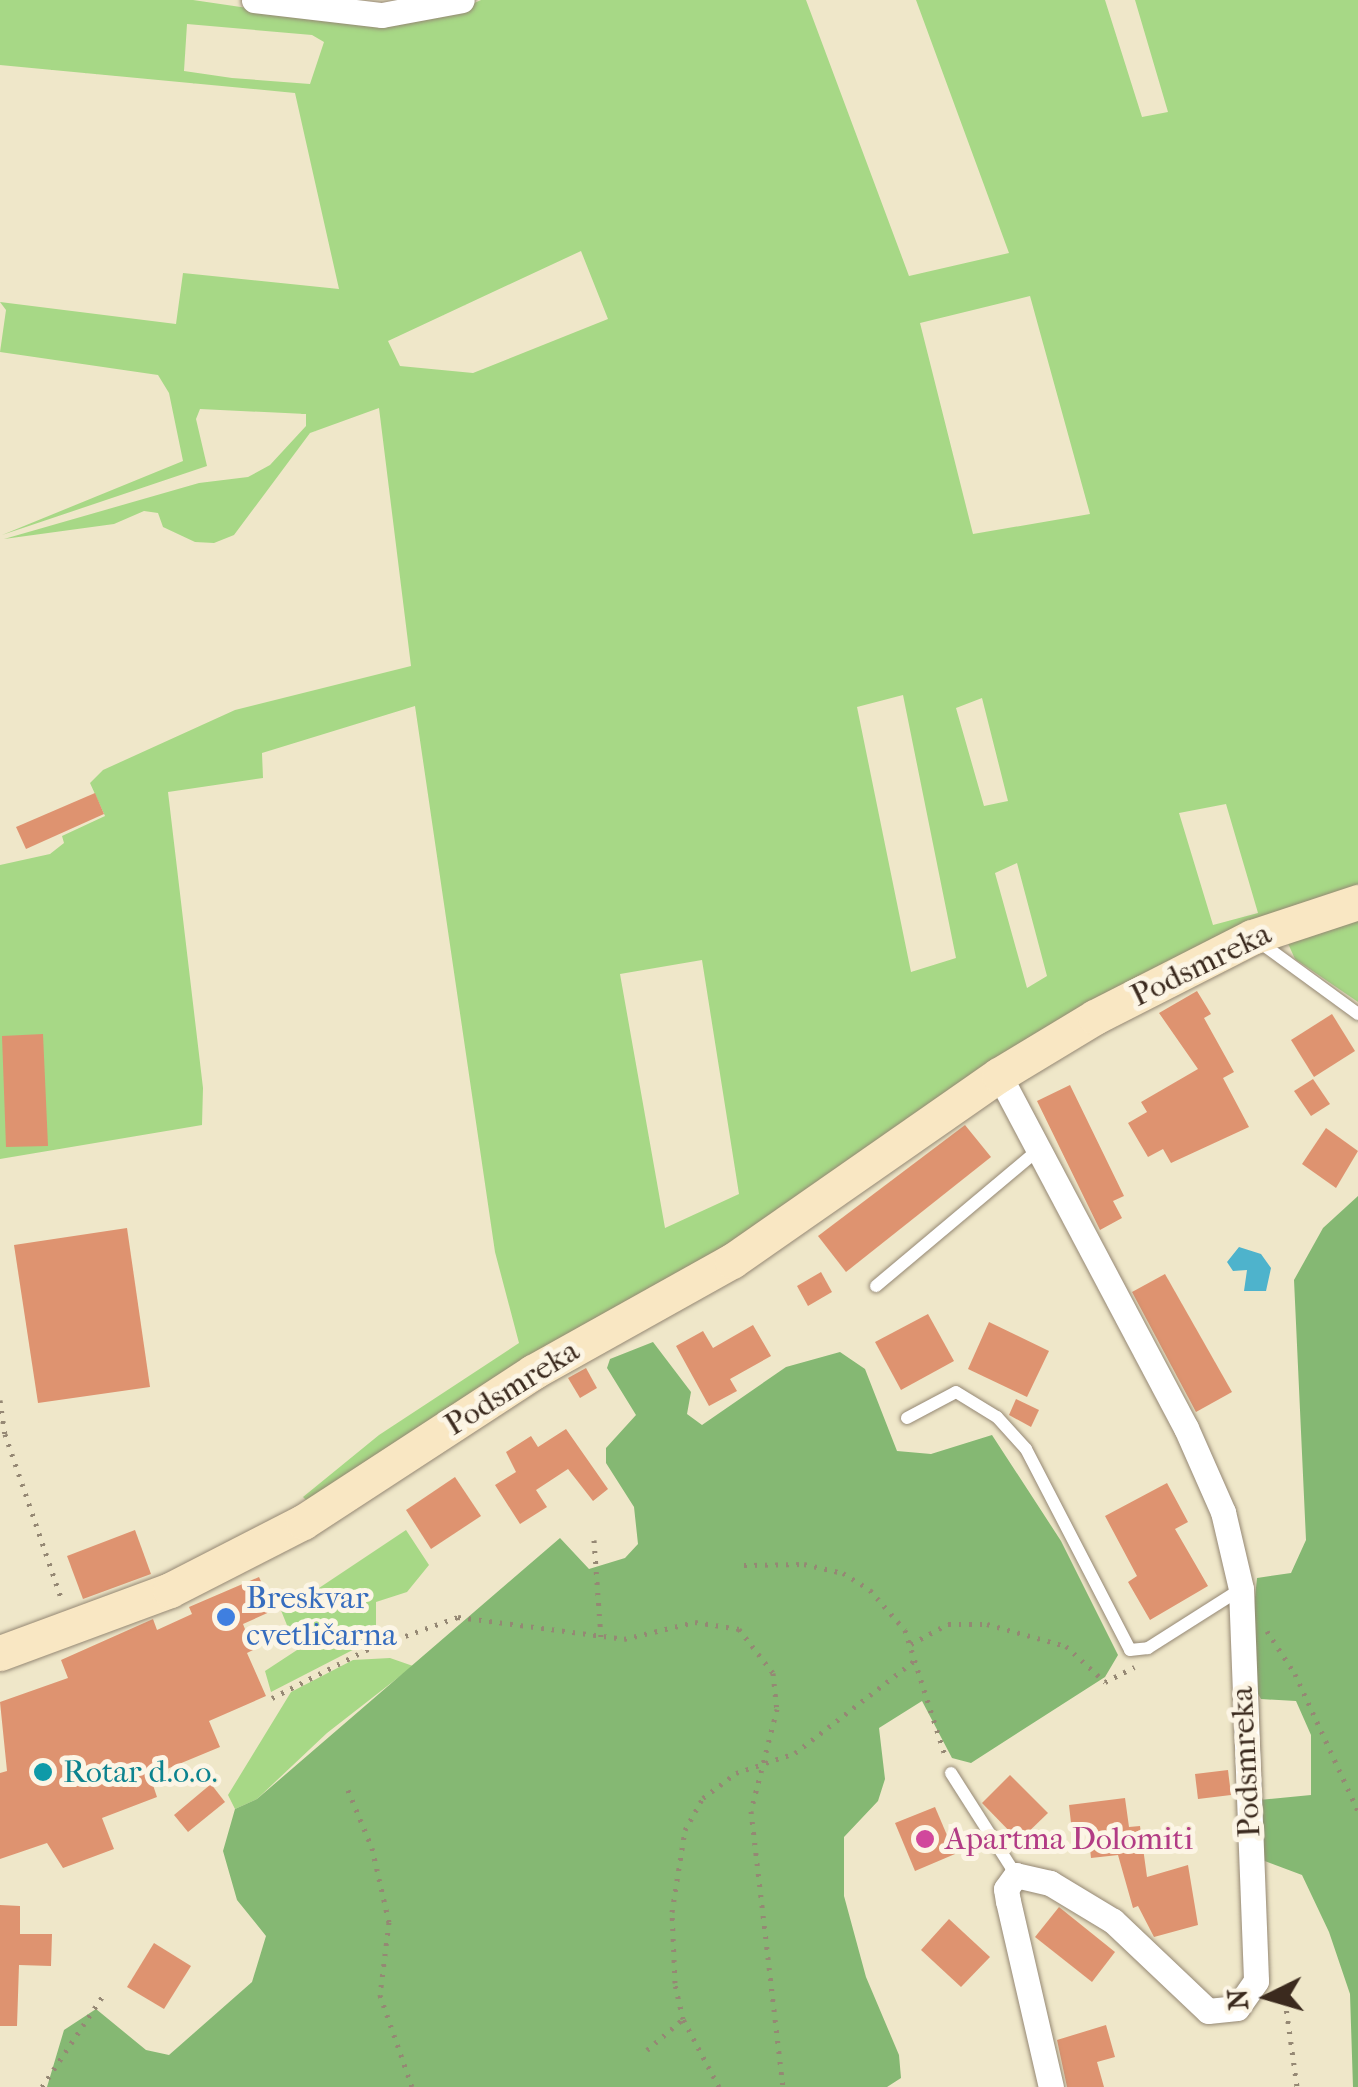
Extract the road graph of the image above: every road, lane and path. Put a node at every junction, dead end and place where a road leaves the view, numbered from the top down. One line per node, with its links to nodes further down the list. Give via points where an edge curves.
1 (254, 0): 2 (street, via 382,15)
2 (462, 0)
3 (1358, 902): 4 (street, Podsmreka)
4 (1252, 937): 5 (lane); 6 (street, Podsmreka)
5 (1358, 1014)
6 (999, 1075): 7 (street, Podsmreka); 14 (street, Podsmreka, via 805,1214 533,1372 303,1522 206,1574)
7 (1038, 1150): 8 (lane); 13 (street, Podsmreka, via 1186,1428 1222,1512)
8 (876, 1286)
9 (0, 1400): 14 (path, via 5,1434)
10 (907, 1418): 18 (lane, via 956,1392 988,1408 1026,1449 1124,1644)
11 (594, 1540): 15 (path)
12 (744, 1564): 16 (path, via 804,1564 843,1573 885,1605)
13 (1242, 1589): 18 (lane); 27 (street, Podsmreka)
14 (72, 1630): 19 (street, Podsmreka)
15 (601, 1638): 21 (path, via 458,1617 366,1650); 22 (path, via 695,1622 739,1629 774,1673 777,1708)
16 (911, 1644): 18 (path, via 948,1624 1016,1629 1066,1646 1105,1682 1134,1668); 20 (path)
17 (1275, 1644): 25 (path)
18 (1148, 1648)
19 (0, 1653)
20 (914, 1661): 22 (path, via 795,1753); 23 (path)
21 (272, 1698)
22 (766, 1766): 29 (path, via 736,1772 684,1830 672,1912); 34 (path, via 751,1811 752,1855)
23 (951, 1772): 26 (lane)
24 (348, 1790): 32 (path, via 372,1848 389,1922 380,1995)
25 (1358, 1811)
26 (1016, 1875): 27 (street, via 1050,1883 1113,1921 1208,2010 1237,2008); 35 (street, via 1006,1889)
27 (1256, 1982): 36 (path, via 1285,2000)
28 (104, 1994): 31 (path)
29 (683, 2019): 30 (path); 33 (path)
30 (646, 2050)
31 (42, 2087)
32 (412, 2087)
33 (718, 2087)
34 (783, 2087)
35 (1051, 2087)
36 (1297, 2087)

